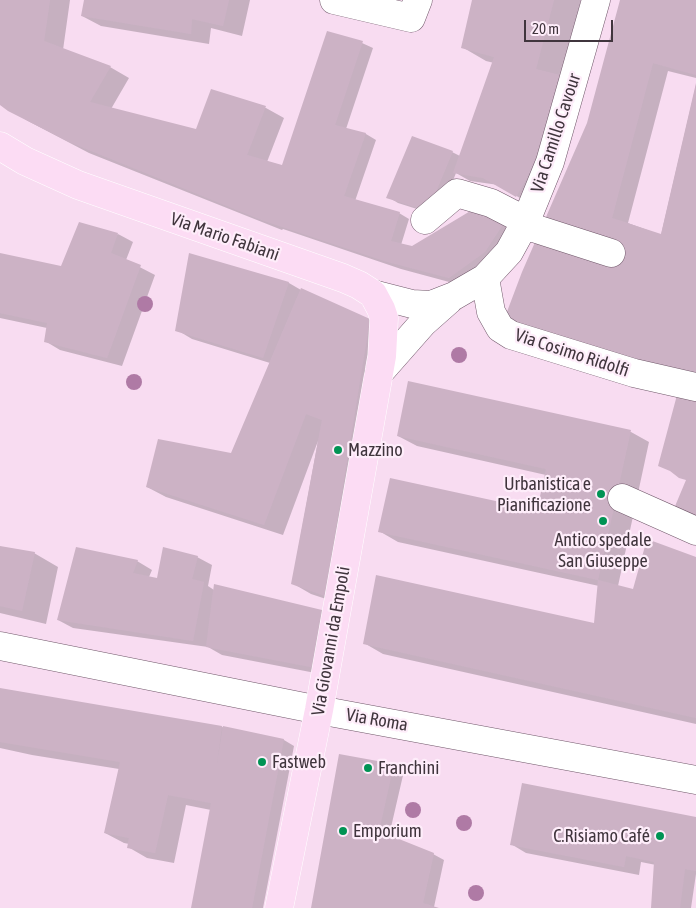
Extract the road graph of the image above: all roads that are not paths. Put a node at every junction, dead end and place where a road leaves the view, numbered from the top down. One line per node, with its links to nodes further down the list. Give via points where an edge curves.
1 (334, 0): 2 (street, via 411,18)
2 (418, 0)
3 (596, 0): 6 (street, Via Camillo Cavour, via 550,162)
4 (0, 146): 9 (main road, Via Mario Fabiani, via 78,185 343,278)
5 (425, 220): 6 (street, via 457,193 491,203)
6 (525, 223): 7 (street); 8 (street, Via Camillo Cavour, via 509,252)
7 (611, 253)
8 (486, 278): 10 (street, Via Camillo Cavour); 12 (street, Via Cosimo Ridolfi, via 492,312 500,328 511,334 634,373)
9 (373, 294): 10 (street, Via Mario Fabiani, via 412,304 432,305); 11 (main road, Via Giovanni da Empoli, via 384,318)
10 (454, 296): 11 (street, via 423,323)
11 (379, 373): 16 (main road, Via Giovanni da Empoli)
12 (696, 387)
13 (622, 498): 14 (street)
14 (696, 531)
15 (0, 646): 16 (street, Via Roma)
16 (319, 710): 17 (street, Via Roma); 18 (main road, Via Giovanni da Empoli)
17 (696, 780)
18 (279, 908)

